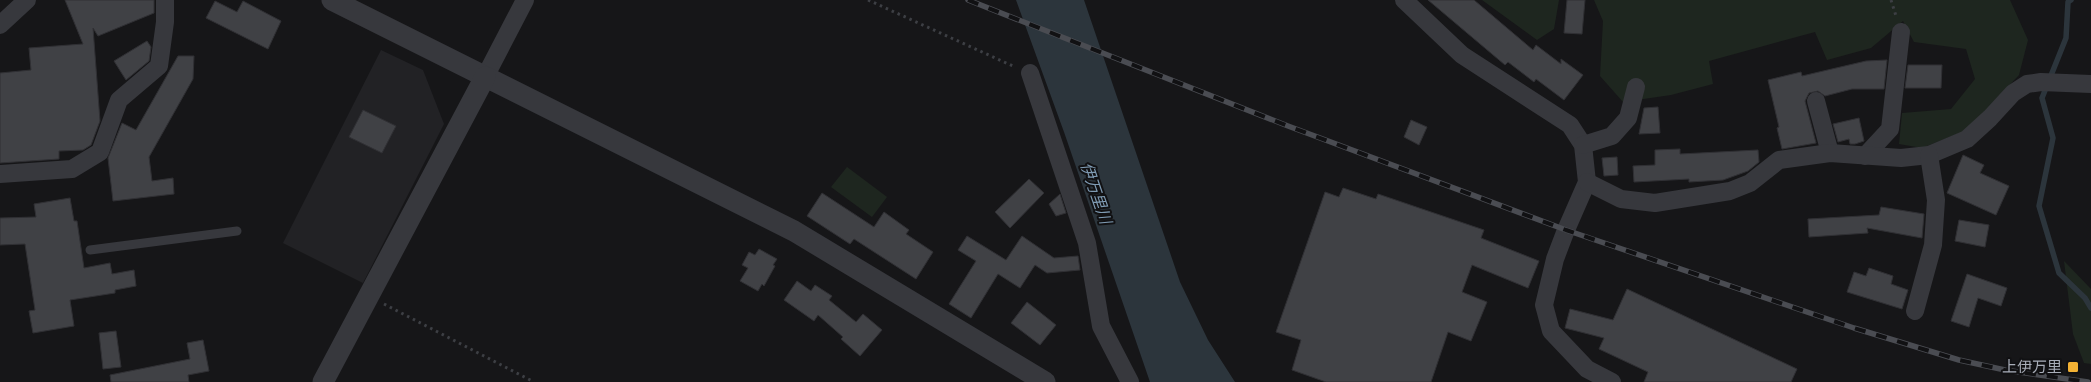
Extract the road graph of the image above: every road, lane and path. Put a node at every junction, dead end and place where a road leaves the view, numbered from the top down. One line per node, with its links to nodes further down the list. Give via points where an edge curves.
1 (28, 0): 7 (street)
2 (165, 0): 18 (street, via 158,66 119,100 100,152 72,169)
3 (332, 0): 10 (street)
4 (525, 0): 10 (street)
5 (868, 0): 9 (path)
6 (1404, 0): 14 (street, via 1462,55 1570,126)
7 (0, 25)
8 (1901, 32): 17 (street, via 1890,129)
9 (1030, 73): 28 (street, via 1088,243 1101,326)
10 (485, 77): 22 (street); 27 (street, via 794,231)
11 (2091, 84): 16 (street, via 2027,84 2013,93 1967,139)
12 (1636, 87): 14 (street, via 1628,118 1612,136)
13 (1816, 101): 15 (street)
14 (1583, 145): 19 (street)
15 (1830, 153): 17 (street); 19 (street, via 1779,160 1750,183 1730,190 1655,203 1621,198)
16 (1929, 155): 17 (street, via 1900,158); 23 (street, via 1936,200 1933,245)
17 (1865, 156)
18 (0, 174)
19 (1587, 182): 24 (street, via 1555,259 1544,304 1551,331)
20 (238, 231): 21 (lane)
21 (90, 250)
22 (368, 296): 25 (street); 26 (path)
23 (1915, 311)
24 (1584, 376): 29 (street)
25 (323, 382)
26 (534, 382)
27 (1045, 382)
28 (1130, 382)
29 (1612, 382)

